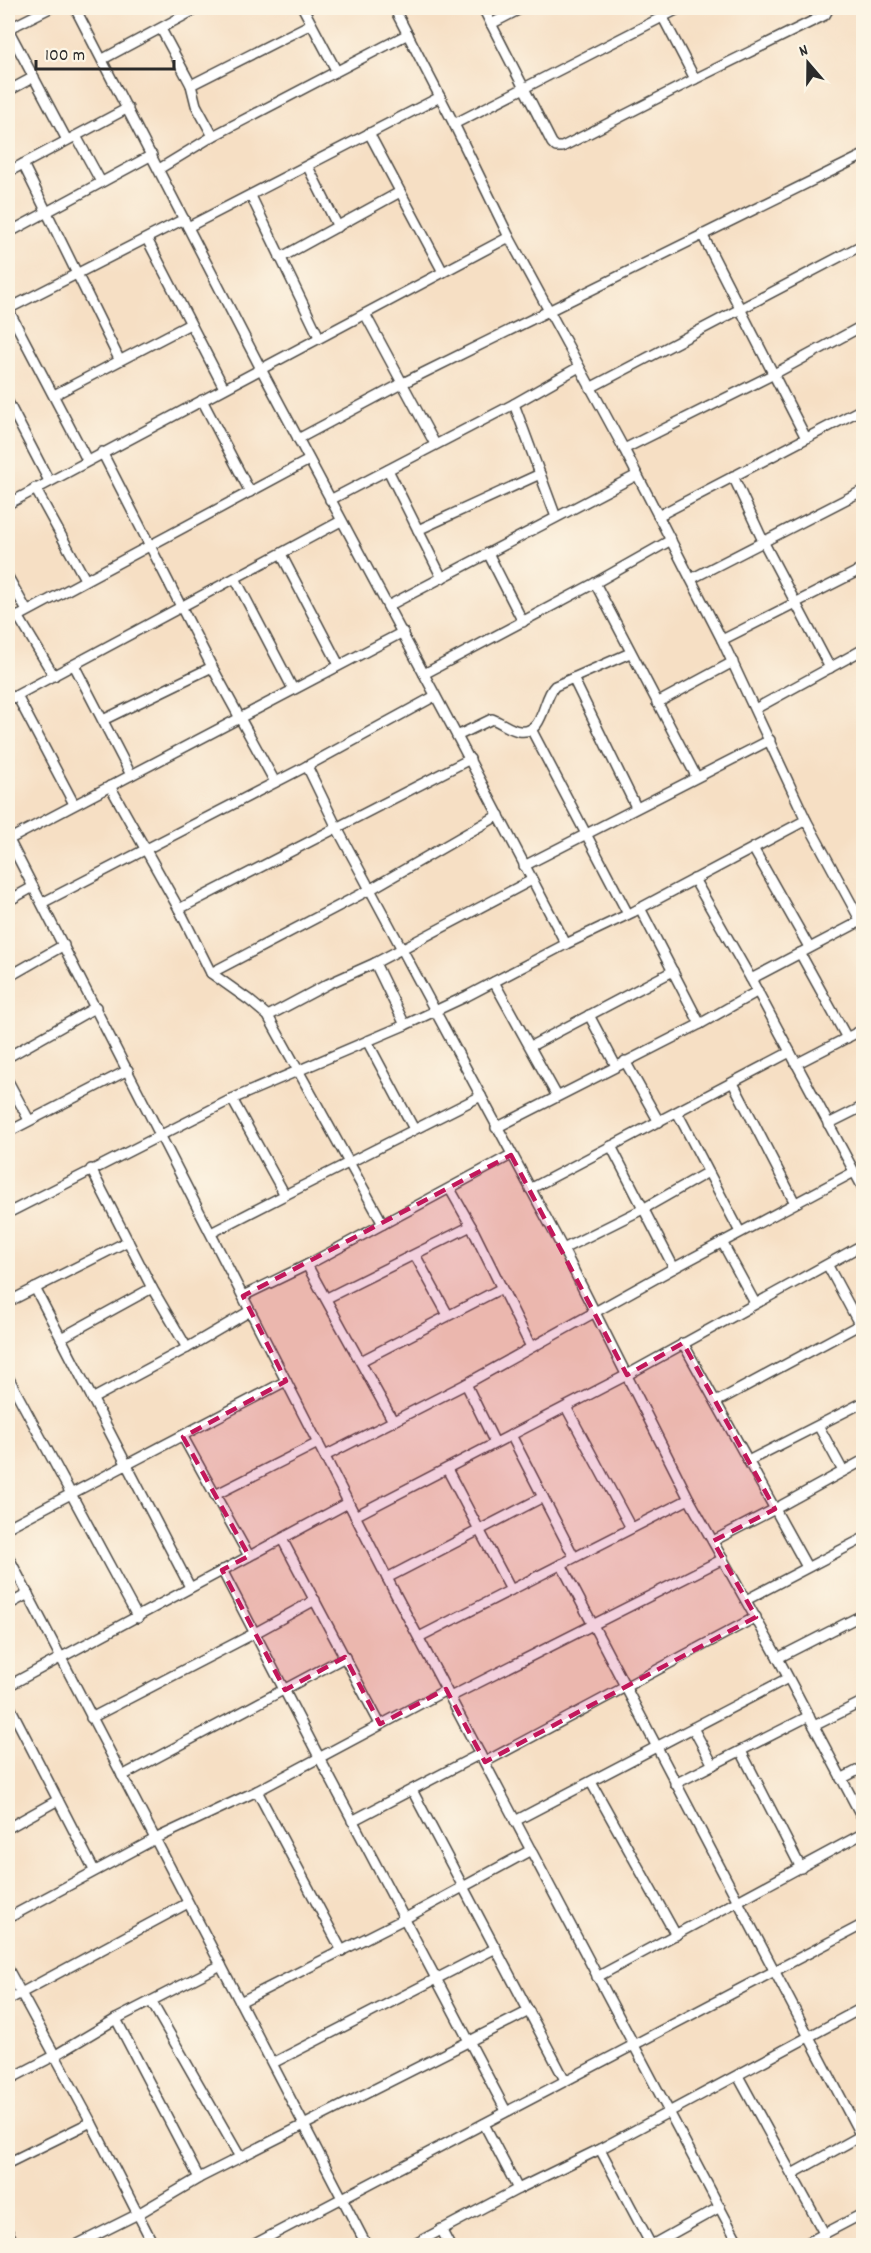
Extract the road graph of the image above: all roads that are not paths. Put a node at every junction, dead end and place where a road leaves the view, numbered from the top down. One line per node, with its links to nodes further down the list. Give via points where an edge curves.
1 (50, 8): 14 (street)
2 (75, 8): 16 (street)
3 (198, 8): 13 (street)
4 (303, 8): 11 (street)
5 (483, 8): 12 (street)
6 (522, 8): 12 (street)
7 (680, 8): 10 (street)
8 (829, 8): 19 (street, via 825,15)
9 (398, 9): 15 (street)
10 (661, 12): 19 (street); 21 (street)
11 (311, 24): 17 (street); 20 (street)
12 (491, 24): 21 (street)
13 (161, 28): 16 (street); 20 (street)
14 (8, 29): 18 (street)
15 (408, 34): 17 (street); 23 (street)
16 (103, 59): 24 (street)
17 (336, 70): 27 (street)
18 (34, 77): 22 (street); 28 (street)
19 (695, 79): 21 (street, via 562,147 552,143)
20 (190, 85): 27 (street)
21 (525, 88): 25 (street)
22 (8, 91)
23 (440, 97): 25 (street); 26 (street)
24 (128, 108): 28 (street); 29 (street)
25 (454, 124): 43 (street)
26 (369, 133): 32 (street); 36 (street)
27 (213, 136): 33 (street)
28 (71, 138): 31 (street); 35 (street)
29 (152, 155): 33 (street); 35 (street)
30 (864, 155): 42 (street)
31 (23, 164): 34 (street); 38 (street)
32 (308, 167): 37 (street); 40 (street)
33 (159, 169): 39 (street)
34 (8, 172)
35 (101, 182): 38 (street)
36 (400, 192): 40 (street); 47 (street)
37 (251, 196): 39 (street); 46 (street)
38 (48, 211): 41 (street); 48 (street)
39 (186, 223): 44 (street); 58 (street)
40 (338, 227): 46 (street)
41 (8, 233)
42 (702, 234): 50 (street); 51 (street)
43 (509, 237): 47 (street); 51 (street)
44 (147, 238): 48 (street); 53 (street)
45 (864, 244): 50 (street)
46 (280, 258): 55 (street)
47 (442, 272): 52 (street)
48 (77, 274): 49 (street); 56 (street)
49 (8, 309): 63 (street)
50 (741, 310): 59 (street); 62 (street)
51 (549, 312): 57 (street); 60 (street)
52 (365, 314): 55 (street); 60 (street)
53 (190, 324): 56 (street); 61 (street)
54 (864, 325): 59 (street)
55 (319, 338): 58 (street)
56 (120, 359): 63 (street)
57 (579, 367): 62 (street); 66 (street)
58 (261, 369): 61 (street); 70 (street)
59 (774, 374): 69 (street); 72 (street)
60 (401, 384): 70 (street); 71 (street)
61 (224, 388): 64 (street)
62 (590, 388): 72 (street)
63 (54, 395): 74 (street)
64 (202, 400): 73 (street); 83 (street)
65 (8, 402): 68 (street)
66 (514, 404): 71 (street); 77 (street)
67 (864, 408): 69 (street)
68 (12, 420): 80 (street)
69 (806, 438): 79 (street)
70 (298, 439): 75 (street)
71 (435, 444): 76 (street)
72 (624, 449): 78 (street)
73 (102, 452): 74 (street); 92 (street)
74 (87, 460): 80 (street)
75 (309, 460): 83 (street); 84 (street)
76 (387, 470): 84 (street); 89 (street)
77 (540, 474): 87 (street); 89 (street)
78 (637, 475): 86 (street); 87 (street)
79 (733, 476): 86 (street); 91 (street)
80 (49, 481): 81 (street)
81 (36, 488): 85 (street); 99 (street)
82 (864, 490): 91 (street)
83 (250, 492): 92 (street)
84 (330, 500): 88 (street)
85 (8, 504)
86 (658, 516): 90 (street)
87 (556, 518): 94 (street)
88 (341, 521): 93 (street); 103 (street)
89 (418, 530): 98 (street)
90 (670, 540): 100 (street); 101 (street)
91 (764, 543): 100 (street); 102 (street)
92 (150, 546): 99 (street); 104 (street)
93 (281, 554): 97 (street); 114 (street)
94 (488, 554): 98 (street); 107 (street)
95 (864, 568): 102 (street)
96 (8, 577): 105 (street)
97 (235, 578): 104 (street); 120 (street)
98 (442, 578): 103 (street)
99 (85, 579): 105 (street)
100 (691, 579): 109 (street)
101 (595, 583): 107 (street); 111 (street)
102 (796, 602): 109 (street); 116 (street)
103 (388, 606): 108 (street)
104 (182, 608): 113 (street); 115 (street)
105 (22, 614): 106 (street); 118 (street)
106 (8, 622)
107 (523, 622): 117 (street)
108 (403, 632): 114 (street); 117 (street)
109 (722, 640): 112 (street)
110 (864, 649): 116 (street)
111 (630, 653): 119 (street); 123 (street)
112 (734, 662): 123 (street); 124 (street)
113 (74, 665): 118 (street); 126 (street)
114 (339, 665): 120 (street)
115 (212, 667): 125 (street); 126 (street)
116 (830, 668): 124 (street)
117 (424, 674): 121 (street)
118 (54, 676): 122 (street)
119 (573, 678): 127 (street, via 552,688 541,717); 137 (street)
120 (293, 689): 125 (street)
121 (435, 696): 128 (street); 131 (street)
122 (12, 698): 136 (street)
123 (657, 703): 133 (street)
124 (755, 709): 129 (street)
125 (239, 717): 132 (street); 134 (street)
126 (103, 720): 132 (street)
127 (531, 729): 128 (street, via 517,731 492,719); 141 (street)
128 (458, 736): 130 (street)
129 (770, 740): 133 (street); 139 (street)
130 (470, 759): 138 (street); 140 (street)
131 (307, 766): 134 (street); 140 (street)
132 (131, 775): 135 (street)
133 (696, 776): 137 (street)
134 (275, 782): 143 (street)
135 (110, 786): 136 (street); 143 (street)
136 (75, 804): 142 (street)
137 (636, 807): 141 (street)
138 (499, 815): 145 (street); 149 (street)
139 (806, 820): 144 (street); 155 (street)
140 (338, 828): 149 (street); 153 (street)
141 (587, 832): 145 (street); 154 (street)
142 (8, 839): 148 (street)
143 (145, 848): 151 (street); 153 (street)
144 (753, 848): 146 (street); 158 (street)
145 (524, 866): 147 (street)
146 (694, 879): 152 (street); 165 (street)
147 (532, 880): 156 (street); 159 (street)
148 (33, 888): 150 (street); 151 (street)
149 (370, 889): 159 (street); 163 (street)
150 (8, 901)
151 (42, 903): 157 (street)
152 (640, 908): 154 (street); 162 (street)
153 (179, 909): 163 (street)
154 (628, 914): 156 (street)
155 (862, 923): 158 (street)
156 (566, 944): 166 (street)
157 (64, 945): 164 (street); 168 (street)
158 (809, 947): 160 (street)
159 (402, 949): 161 (street); 169 (street)
160 (800, 953): 165 (street); 175 (street)
161 (375, 963): 171 (street); 173 (street)
162 (673, 971): 170 (street); 172 (street)
163 (211, 973): 171 (street)
164 (8, 977)
165 (751, 979): 167 (street)
166 (494, 982): 169 (street); 177 (street)
167 (758, 992): 172 (street); 178 (street)
168 (96, 1007): 179 (street); 182 (street)
169 (435, 1011): 173 (street); 186 (street)
170 (589, 1015): 177 (street); 180 (street)
171 (268, 1016): 183 (street)
172 (700, 1024): 180 (street)
173 (405, 1025): 176 (street)
174 (864, 1029): 175 (street)
175 (847, 1038): 181 (street)
176 (367, 1041): 183 (street); 195 (street)
177 (531, 1046): 187 (street)
178 (790, 1052): 181 (street); 185 (street)
179 (8, 1057)
180 (621, 1064): 187 (street); 192 (street)
181 (796, 1064): 193 (street)
182 (128, 1070): 191 (street); 197 (street)
183 (298, 1071): 188 (street); 200 (street)
184 (8, 1081): 191 (street)
185 (733, 1083): 190 (street); 208 (street)
186 (481, 1096): 194 (street); 195 (street)
187 (557, 1096): 194 (street)
188 (232, 1099): 197 (street); 207 (street)
189 (864, 1106): 193 (street)
190 (677, 1113): 192 (street); 202 (street)
191 (30, 1119): 196 (street)
192 (659, 1122): 198 (street)
193 (828, 1124): 203 (street)
194 (496, 1128): 199 (street)
195 (414, 1130): 200 (street)
196 (8, 1132)
197 (160, 1134): 201 (street); 214 (street)
198 (611, 1146): 206 (street); 209 (street)
199 (511, 1155): 205 (street); 206 (street)
200 (348, 1163): 207 (street); 211 (street)
201 (91, 1169): 210 (street); 215 (street)
202 (708, 1172): 209 (street); 213 (street)
203 (854, 1172): 204 (street); 208 (street)
204 (863, 1186)
205 (450, 1189): 211 (street); 212 (street)
206 (530, 1189): 218 (street)
207 (285, 1195): 214 (street)
208 (795, 1203): 213 (street)
209 (643, 1209): 218 (street); 222 (street)
210 (8, 1213)
211 (383, 1224): 220 (street)
212 (471, 1226): 219 (street); 225 (street)
213 (740, 1232): 216 (street)
214 (211, 1233): 226 (street)
215 (128, 1241): 223 (street); 224 (street)
216 (722, 1242): 222 (street); 229 (street)
217 (864, 1244): 221 (street)
218 (562, 1249): 231 (street)
219 (414, 1255): 227 (street); 232 (street)
220 (307, 1265): 226 (street); 227 (street)
221 (828, 1266): 229 (street); 233 (street)
222 (674, 1268): 231 (street)
223 (35, 1288): 228 (street); 234 (street)
224 (152, 1288): 234 (street); 237 (street)
225 (500, 1289): 232 (street); 236 (street)
226 (243, 1296): 230 (street)
227 (327, 1298): 238 (street)
228 (8, 1302)
229 (755, 1303): 235 (street)
230 (250, 1311): 237 (street); 241 (street)
231 (594, 1313): 236 (street); 239 (street)
232 (447, 1315): 238 (street)
233 (861, 1329): 244 (street)
234 (61, 1338): 243 (street)
235 (683, 1343): 239 (street); 244 (street)
236 (531, 1347): 242 (street)
237 (187, 1348): 243 (street)
238 (361, 1361): 247 (street)
239 (627, 1375): 246 (street); 262 (street)
240 (8, 1377): 259 (street)
241 (286, 1381): 250 (street); 251 (street)
242 (466, 1384): 247 (street); 252 (street)
243 (92, 1399): 256 (street)
244 (716, 1402): 255 (street)
245 (864, 1402): 248 (street)
246 (566, 1407): 249 (street); 267 (street)
247 (393, 1421): 253 (street)
248 (819, 1427): 255 (street); 258 (street)
249 (511, 1435): 252 (street); 261 (street)
250 (183, 1437): 256 (street); 260 (street)
251 (318, 1443): 253 (street); 260 (street)
252 (495, 1443): 257 (street)
253 (325, 1456): 263 (street)
254 (864, 1460): 258 (street)
255 (748, 1461): 264 (street)
256 (127, 1466): 259 (street); 280 (street)
257 (447, 1469): 265 (street); 268 (street)
258 (843, 1471): 264 (street)
259 (71, 1494): 266 (street); 288 (street)
260 (215, 1495): 273 (street)
261 (543, 1497): 268 (street); 274 (street)
262 (689, 1499): 267 (street); 271 (street)
263 (348, 1503): 265 (street); 270 (street)
264 (775, 1509): 271 (street); 277 (street)
265 (355, 1516): 279 (street)
266 (8, 1527)
267 (631, 1528): 274 (street)
268 (480, 1530): 279 (street); 281 (street)
269 (864, 1538): 277 (street)
270 (282, 1539): 273 (street); 283 (street)
271 (712, 1541): 275 (street)
272 (8, 1556): 282 (street)
273 (249, 1556): 278 (street)
274 (574, 1557): 276 (street)
275 (723, 1559): 284 (street); 289 (street)
276 (561, 1564): 281 (street); 289 (street)
277 (807, 1567): 284 (street)
278 (222, 1569): 280 (street); 290 (street)
279 (387, 1578): 291 (street)
280 (190, 1587): 288 (street)
281 (511, 1590): 291 (street)
282 (28, 1594): 285 (street); 292 (street)
283 (315, 1600): 290 (street); 293 (street)
284 (746, 1600): 287 (street)
285 (8, 1605)
286 (864, 1614): 294 (street)
287 (756, 1617): 294 (street); 297 (street)
288 (138, 1618): 292 (street)
289 (592, 1625): 297 (street); 299 (street)
290 (255, 1633): 298 (street); 303 (street)
291 (419, 1637): 299 (street)
292 (59, 1657): 296 (street); 303 (street)
293 (345, 1658): 298 (street); 304 (street)
294 (778, 1658): 295 (street)
295 (788, 1678): 302 (street); 306 (street)
296 (8, 1686)
297 (625, 1687): 307 (street); 310 (street)
298 (285, 1690): 309 (street); 313 (street)
299 (448, 1693): 304 (street); 310 (street)
300 (864, 1701): 305 (street)
301 (8, 1703): 319 (street)
302 (809, 1716): 305 (street); 308 (street)
303 (91, 1718): 313 (street)
304 (380, 1724): 309 (street)
305 (814, 1726): 314 (street)
306 (693, 1728): 307 (street); 311 (street)
307 (655, 1747): 315 (street); 316 (street)
308 (741, 1751): 311 (street); 327 (street)
309 (319, 1757): 318 (street); 320 (street)
310 (482, 1758): 317 (street); 321 (street)
311 (714, 1765): 316 (street)
312 (864, 1767): 314 (street)
313 (122, 1776): 325 (street)
314 (841, 1779): 322 (street)
315 (591, 1782): 321 (street); 335 (street)
316 (675, 1784): 330 (street)
317 (412, 1790): 320 (street); 329 (street)
318 (257, 1791): 325 (street); 337 (street)
319 (58, 1800): 323 (street); 328 (street)
320 (352, 1821): 333 (street)
321 (515, 1821): 326 (street)
322 (864, 1821)
323 (8, 1828)
324 (864, 1833): 327 (street)
325 (155, 1839): 328 (street); 331 (street)
326 (531, 1850): 329 (street); 341 (street)
327 (801, 1868): 330 (street)
328 (94, 1870): 332 (street)
329 (464, 1886): 333 (street); 336 (street)
330 (738, 1901): 335 (street); 340 (street)
331 (188, 1903): 338 (street); 343 (street)
332 (8, 1918)
333 (404, 1919): 337 (street); 342 (street)
334 (864, 1924): 340 (street)
335 (676, 1935): 341 (street)
336 (496, 1948): 342 (street); 348 (street)
337 (342, 1951): 346 (street)
338 (221, 1965): 345 (street); 346 (street)
339 (8, 1969): 343 (street)
340 (774, 1971): 350 (street); 352 (street)
341 (597, 1977): 352 (street)
342 (436, 1979): 351 (street); 354 (street)
343 (20, 1994): 344 (street); 353 (street)
344 (8, 2000)
345 (152, 2001): 349 (street); 365 (street)
346 (240, 2002): 354 (street)
347 (864, 2007): 350 (street)
348 (529, 2011): 351 (street); 357 (street)
349 (116, 2019): 353 (street); 368 (street)
350 (809, 2037): 355 (street); 363 (street)
351 (469, 2042): 358 (street); 362 (street)
352 (633, 2045): 357 (street); 359 (street)
353 (54, 2056): 356 (street); 360 (street)
354 (273, 2063): 362 (street)
355 (738, 2076): 359 (street); 367 (street)
356 (8, 2080)
357 (565, 2080): 358 (street)
358 (506, 2111): 361 (street)
359 (669, 2112): 364 (street); 371 (street)
360 (91, 2122): 366 (street); 373 (street)
361 (484, 2124): 369 (street); 370 (street)
362 (304, 2125): 365 (street); 370 (street)
363 (862, 2135): 367 (street)
364 (600, 2149): 369 (street); 377 (street)
365 (240, 2157): 368 (street)
366 (8, 2163)
367 (792, 2174): 376 (street)
368 (199, 2178): 373 (street)
369 (518, 2189): 374 (street)
370 (342, 2198): 381 (street); 382 (street)
371 (720, 2208): 377 (street); 385 (street)
372 (864, 2213): 376 (street)
373 (138, 2214): 379 (street); 380 (street)
374 (441, 2229): 383 (street); 384 (street)
375 (8, 2232): 378 (street)
376 (824, 2234): 386 (street)
377 (650, 2245)
378 (15, 2246)
379 (74, 2246)
380 (154, 2246)
381 (251, 2246)
382 (367, 2246)
383 (411, 2246)
384 (450, 2246)
385 (740, 2246)
386 (801, 2246)

